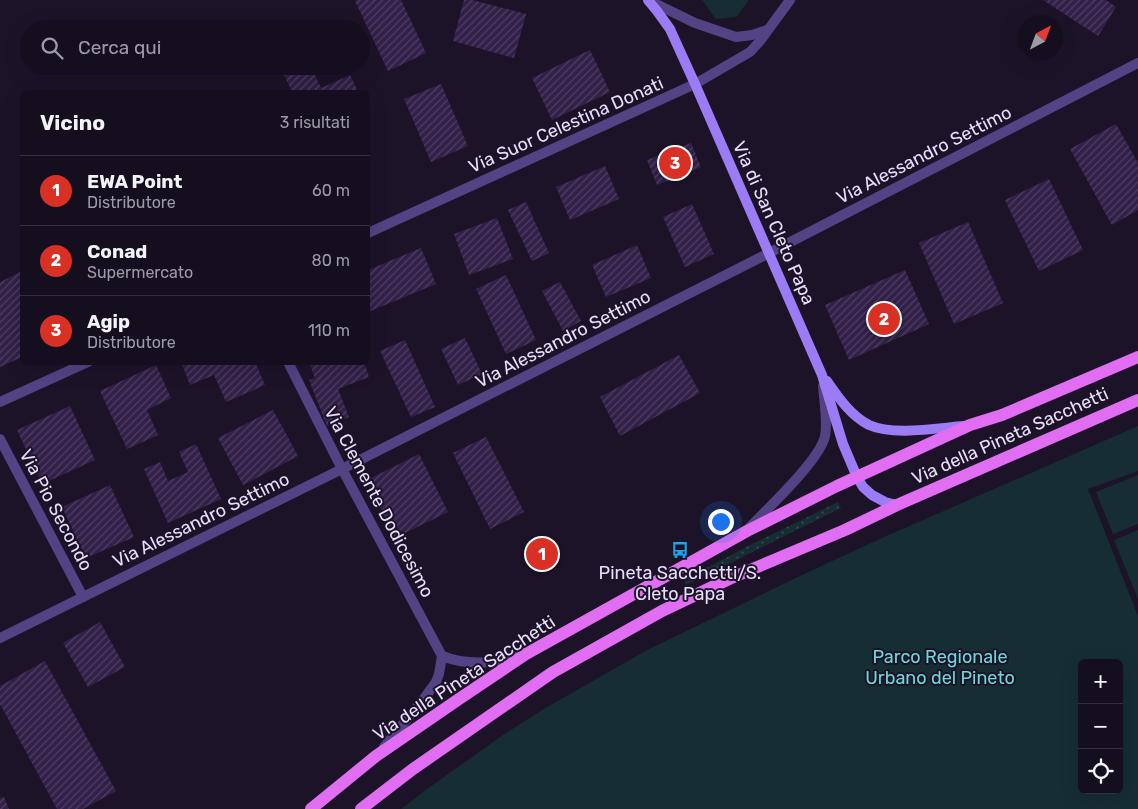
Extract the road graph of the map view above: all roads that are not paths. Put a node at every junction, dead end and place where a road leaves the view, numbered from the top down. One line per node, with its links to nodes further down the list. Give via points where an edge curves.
1 (648, 0): 3 (street, via 695,23 736,37); 5 (main road, Via di San Cleto Papa, via 670,29)
2 (790, 0): 3 (street, Via Suor Celestina Donati)
3 (767, 30): 5 (street, Via Suor Celestina Donati, via 747,55)
4 (1138, 63): 7 (street, Via Alessandro Settimo)
5 (695, 84): 6 (street, Via Suor Celestina Donati); 7 (main road, Via di San Cleto Papa)
6 (370, 232)
7 (769, 253): 11 (main road, Via di San Cleto Papa); 16 (street, Via Alessandro Settimo)
8 (1138, 357): 14 (main road, Via della Pineta Sacchetti, via 1002,415)
9 (81, 365): 13 (street)
10 (290, 365): 16 (street, Via Clemente Dodicesimo)
11 (822, 375): 14 (main road, Via della Pineta Sacchetti, via 853,413 874,427 905,430); 17 (main road, Via di San Cleto Papa, via 843,444); 19 (street, Via di San Cleto Papa, via 825,438 799,475)
12 (1138, 400): 18 (main road, Via della Pineta Sacchetti)
13 (0, 402)
14 (970, 425): 17 (main road, Via della Pineta Sacchetti)
15 (0, 439): 20 (street, Via Pio Secondo)
16 (342, 469): 20 (street, Via Alessandro Settimo); 23 (street, Via Clemente Dodicesimo)
17 (857, 477): 18 (main road, Via della Pineta Sacchetti, via 862,487 872,495); 19 (main road, Via della Pineta Sacchetti)
18 (897, 505): 26 (main road, Via della Pineta Sacchetti, via 699,593 553,672)
19 (746, 531): 22 (main road, Via della Pineta Sacchetti)
20 (82, 597): 21 (street, Via Alessandro Settimo)
21 (0, 638)
22 (526, 654): 23 (street, via 475,663); 24 (main road, Via della Pineta Sacchetti)
23 (442, 656): 24 (street, via 439,674 430,691)
24 (376, 756): 25 (main road, Via della Pineta Sacchetti)
25 (310, 809)
26 (361, 809)

